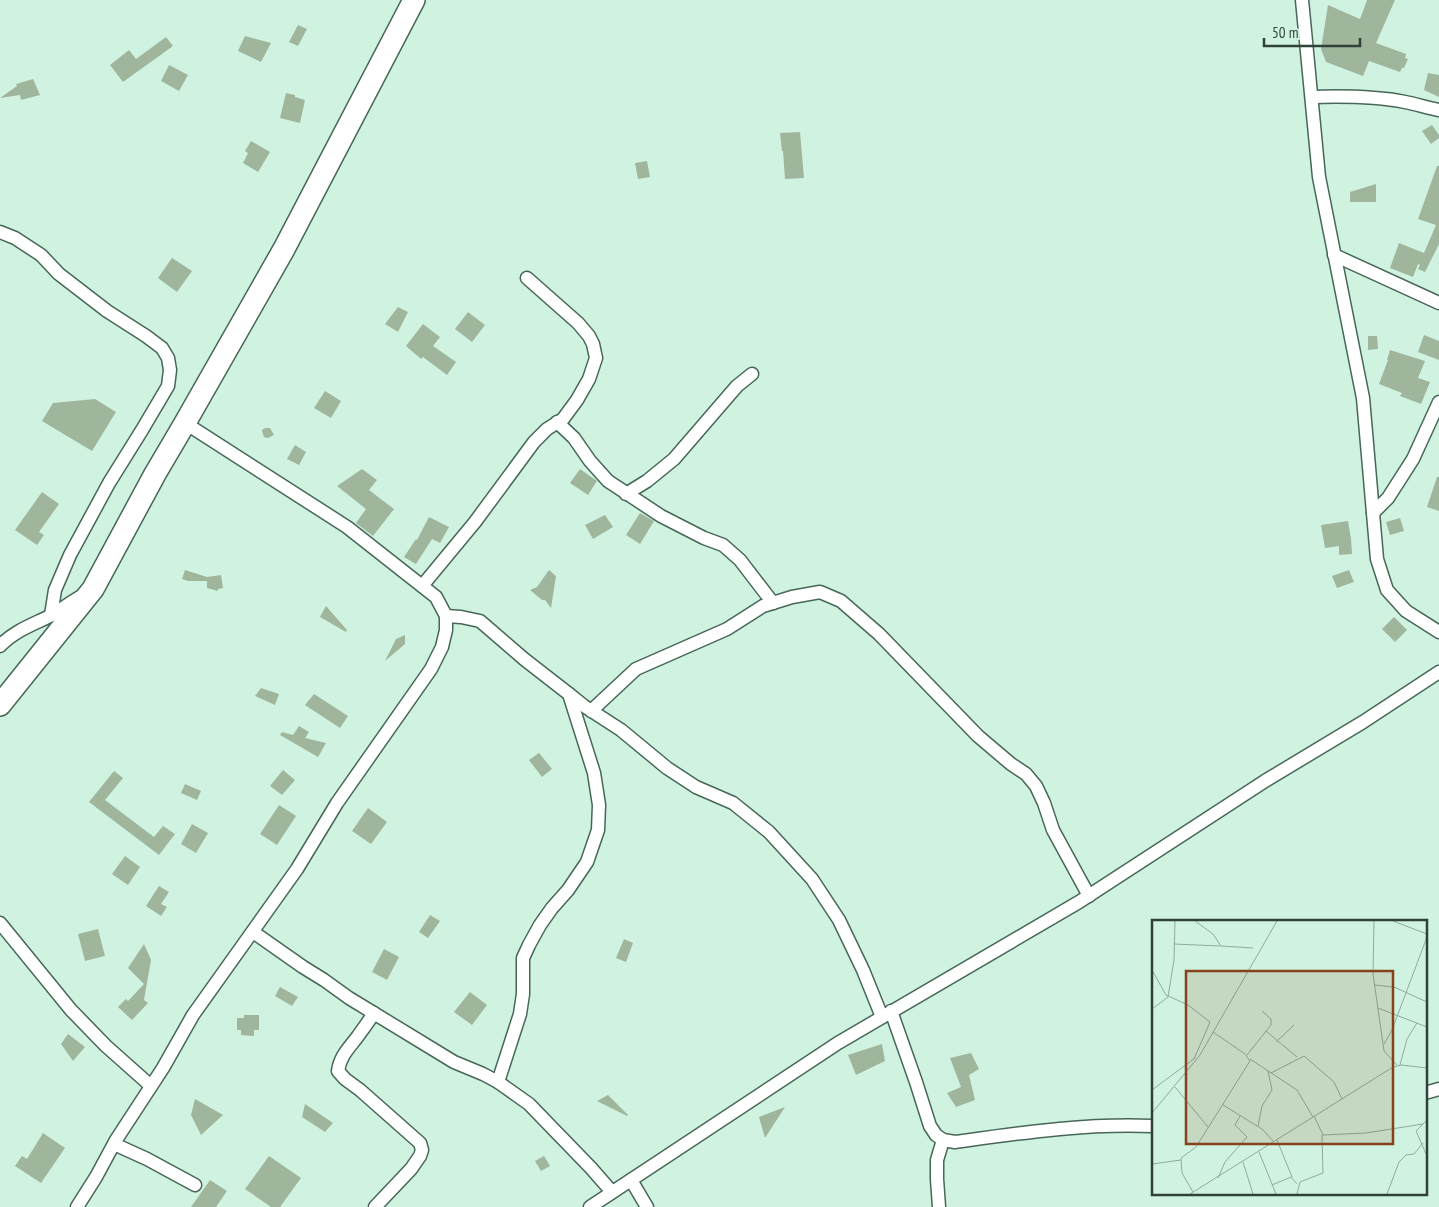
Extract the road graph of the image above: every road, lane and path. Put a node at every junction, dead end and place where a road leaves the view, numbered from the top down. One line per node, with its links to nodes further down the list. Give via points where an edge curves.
1 (414, 0): 12 (highway, via 284,249)
2 (1302, 0): 3 (street)
3 (1312, 97): 4 (street, via 1371,98); 6 (street, via 1319,177)
4 (1439, 110)
5 (0, 232): 18 (street, via 41,255 59,274 107,311 162,348 170,370 168,386 70,555 55,590)
6 (1334, 255): 8 (street); 14 (street, via 1362,398)
7 (527, 278): 11 (street, via 578,323 589,336 595,351 589,379 563,419)
8 (1439, 303)
9 (752, 374): 13 (street, via 737,386 674,459)
10 (1439, 402): 14 (street, via 1413,459 1388,498)
11 (557, 422): 13 (street, via 608,481); 15 (street, via 534,442 476,522)
12 (185, 423): 15 (street, via 347,527); 16 (highway)
13 (626, 494): 17 (street, via 662,516 723,545 740,560)
14 (1372, 513): 20 (street, via 1377,559 1387,590 1406,611)
15 (422, 586): 19 (street, via 436,597)
16 (93, 589): 18 (street); 24 (highway)
17 (773, 603): 25 (street, via 727,629 636,669); 26 (street, via 820,592 841,601 879,634 978,736 1026,774 1036,786 1053,830)
18 (51, 615): 21 (street, via 29,625)
19 (446, 616): 23 (street, via 480,622); 28 (street, via 442,647 431,669 337,803)
20 (1439, 632)
21 (0, 646)
22 (1439, 672): 26 (street)
23 (569, 694): 25 (street); 31 (street, via 594,773 599,805 598,830 587,862 540,925 526,952 520,1014)
24 (0, 705)
25 (592, 711): 30 (street, via 667,768 696,787 733,803 769,832 812,879 839,920)
26 (1089, 896): 30 (street)
27 (0, 922): 32 (street, via 71,1010)
28 (253, 932): 29 (street); 32 (street, via 193,1015)
29 (374, 1013): 31 (street, via 454,1062); 42 (street, via 344,1052 338,1071 420,1143 422,1150 411,1169)
30 (886, 1014): 36 (street, via 916,1082 930,1126); 38 (street)
31 (498, 1082): 40 (street, via 529,1104)
32 (151, 1086): 37 (street)
33 (1439, 1089): 34 (street)
34 (1426, 1092)
35 (1152, 1126): 36 (street, via 1122,1124 954,1142)
36 (943, 1140): 45 (street, via 938,1160)
37 (114, 1144): 39 (street); 41 (street)
38 (631, 1180): 40 (street); 44 (street)
39 (195, 1185)
40 (612, 1192): 43 (street)
41 (77, 1207)
42 (375, 1207)
43 (590, 1207)
44 (647, 1207)
45 (939, 1207)

